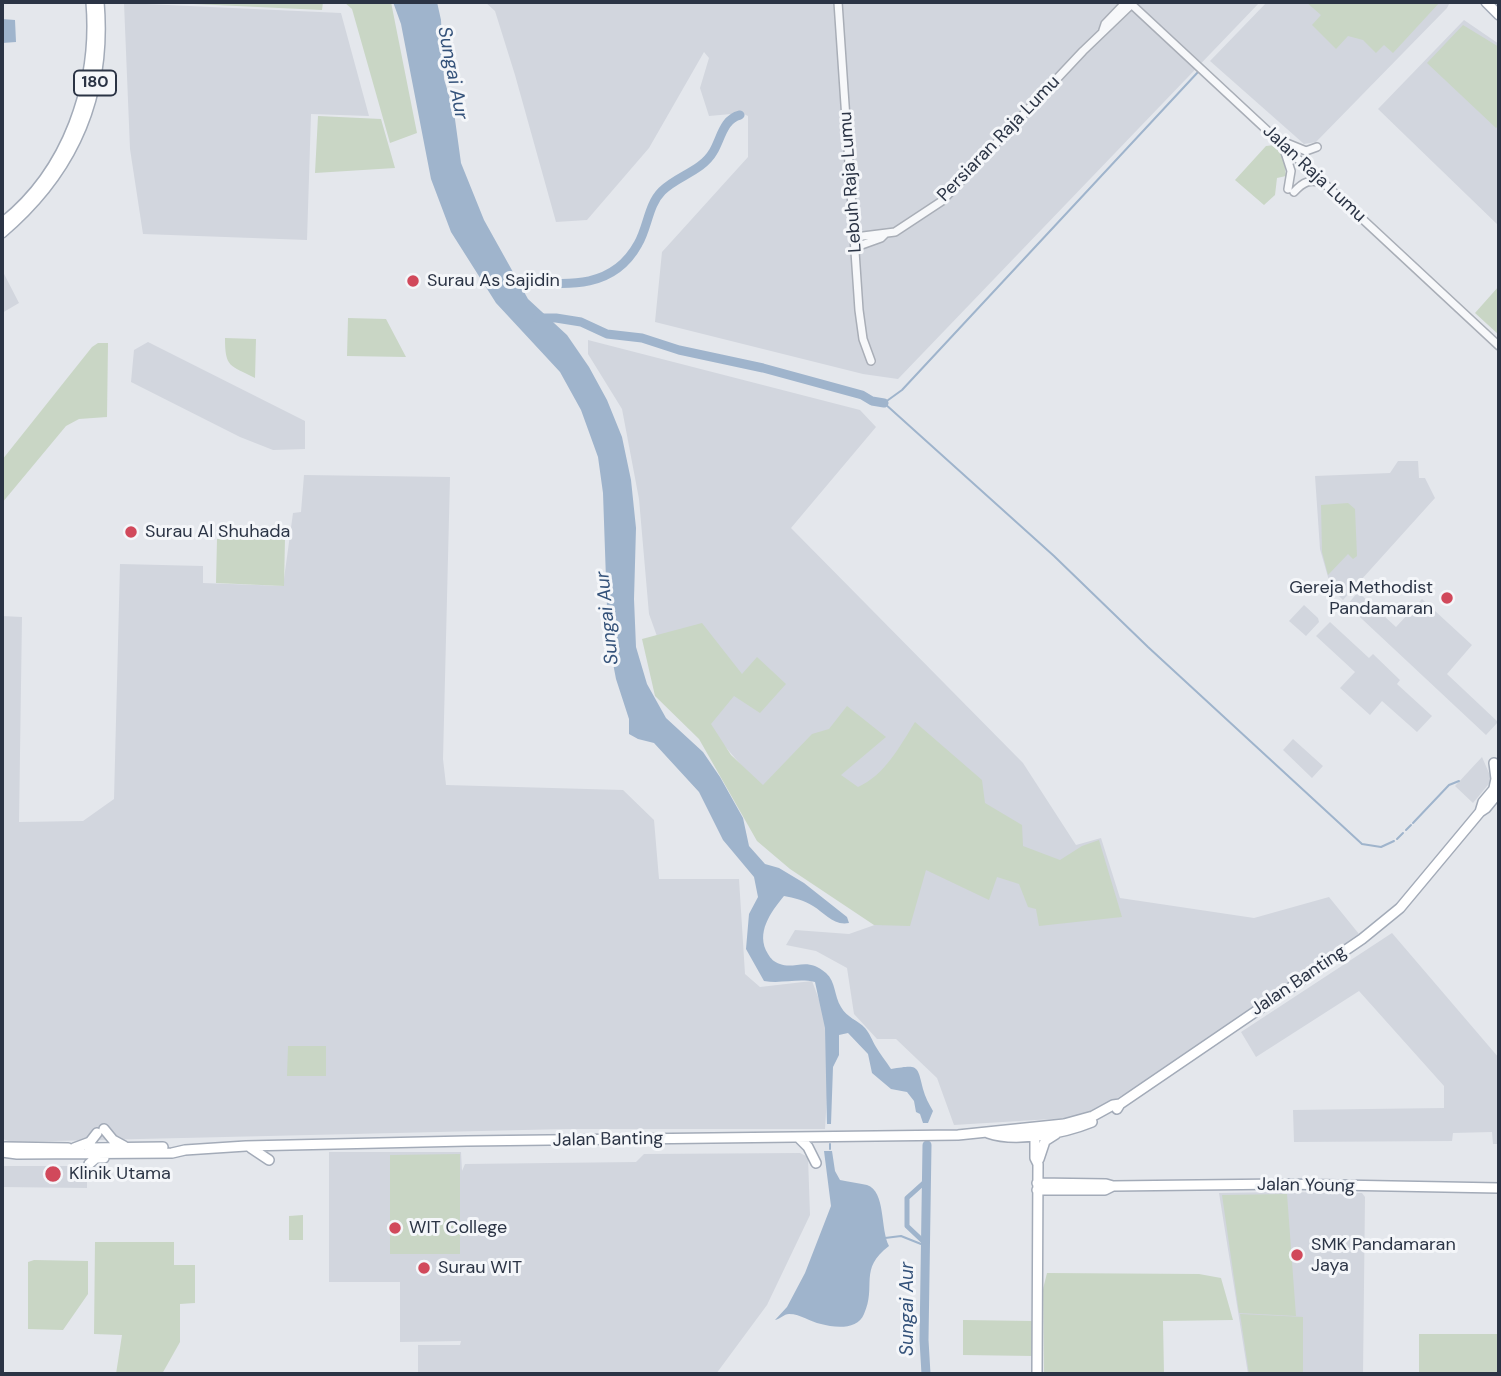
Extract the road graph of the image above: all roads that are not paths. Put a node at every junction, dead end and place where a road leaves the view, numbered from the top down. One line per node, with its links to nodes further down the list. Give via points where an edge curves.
1 (91, 2): 12 (main road, 180, via 93,38 84,94)
2 (99, 2): 12 (main road, 180, via 101,45 96,78 83,125)
3 (838, 2): 14 (street, Lebuh Raja Lumu)
4 (1116, 2): 7 (street)
5 (1486, 2): 8 (main road)
6 (1129, 3): 7 (street, Persiaran Raja Lumu); 9 (street, Jalan Raja Lumu)
7 (1117, 15): 9 (street); 18 (street, Persiaran Raja Lumu, via 942,201 900,229)
8 (1499, 15)
9 (1143, 16): 10 (street, Jalan Raja Lumu)
10 (1278, 138): 11 (street, via 1301,150); 13 (street, Jalan Raja Lumu); 13 (street, via 1286,150 1291,190 1310,181)
11 (1317, 147)
12 (63, 156): 15 (main road, 180); 16 (main road, 180, via 37,200)
13 (1327, 186): 21 (street, Jalan Raja Lumu)
14 (853, 220): 17 (street, Lebuh Raja Lumu); 18 (street)
15 (2, 223)
16 (2, 233)
17 (855, 237): 18 (street); 19 (street, Lebuh Raja Lumu)
18 (872, 238): 19 (street); 20 (street)
19 (856, 247): 20 (street, Lebuh Raja Lumu)
20 (856, 259): 22 (street, Lebuh Raja Lumu, via 862,332)
21 (1499, 346)
22 (872, 362)
23 (1494, 763): 24 (main road)
24 (1498, 791): 25 (main road, Jalan Banting, via 1392,916 1117,1109)
25 (1064, 1128): 26 (main road, Jalan Banting); 34 (main road, via 1045,1141)
26 (1035, 1132): 27 (main road, Jalan Banting); 34 (main road)
27 (1016, 1133): 28 (main road, Jalan Banting); 34 (main road, via 1030,1142)
28 (798, 1137): 29 (main road, Jalan Banting); 35 (main road)
29 (284, 1145): 30 (main road, Jalan Banting); 30 (main road, via 270,1161)
30 (246, 1146): 33 (main road, Jalan Banting, via 172,1153)
31 (74, 1148): 32 (main road, Jalan Banting); 33 (main road, Jalan Banting); 33 (main road, via 101,1131)
32 (2, 1149): 33 (main road, Jalan Banting, via 17,1154)
33 (126, 1150): 36 (main road)
34 (1038, 1159): 37 (main road)
35 (816, 1163)
36 (89, 1164)
37 (1037, 1186): 38 (main road, Jalan Young, via 1105,1190 1113,1186 1283,1184); 39 (main road)
38 (1499, 1188)
39 (1037, 1374)

